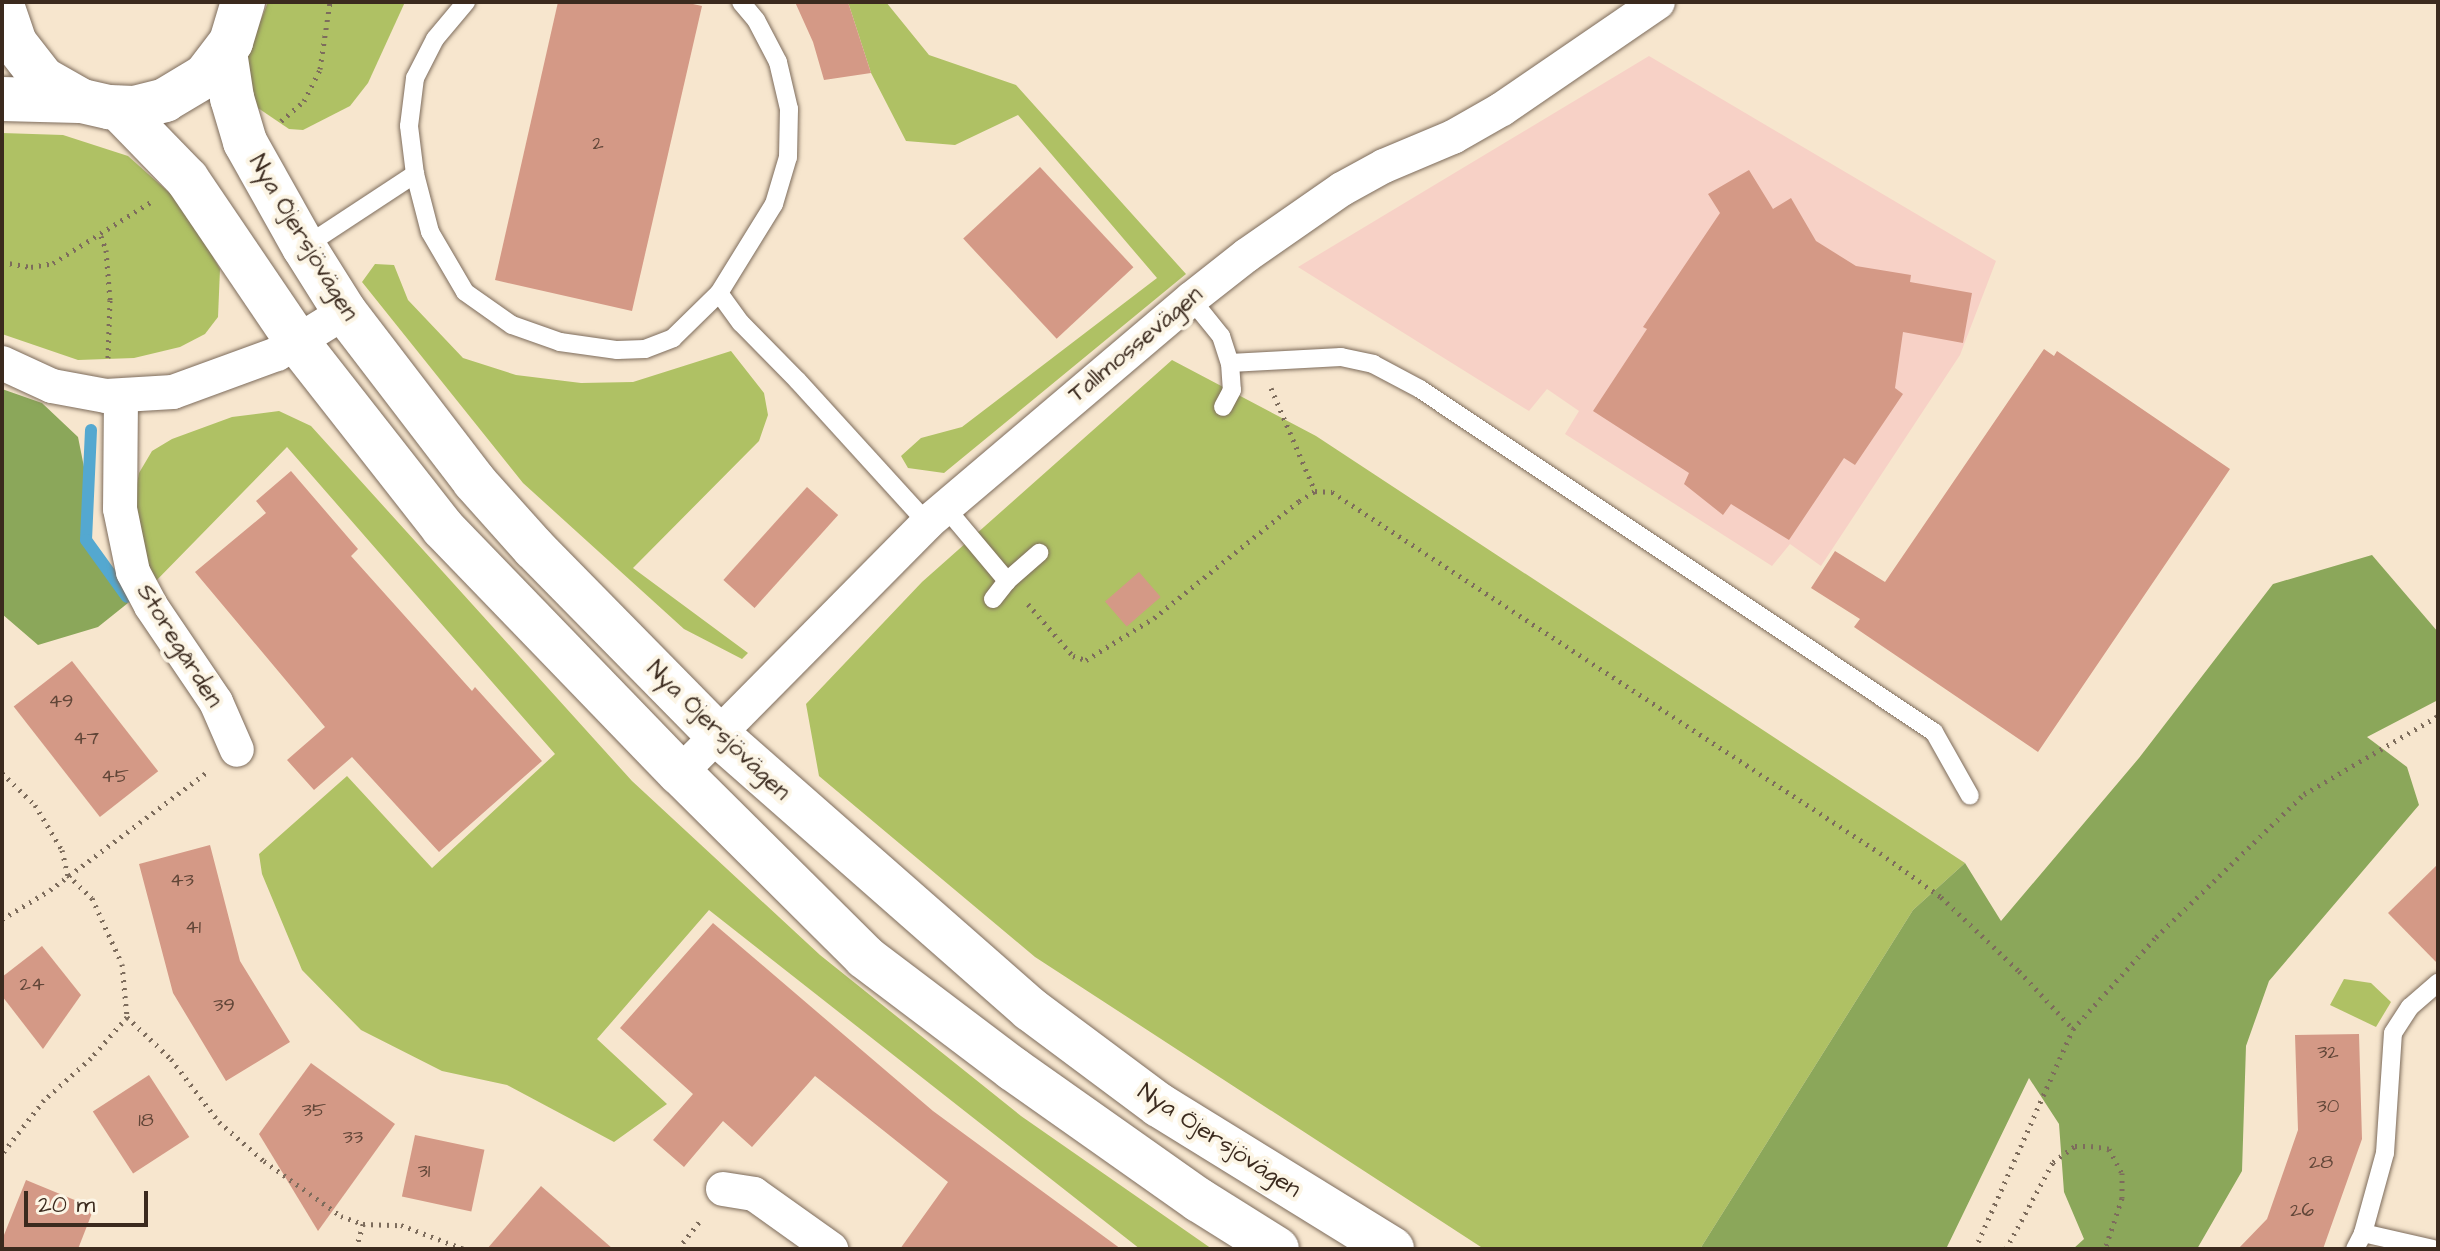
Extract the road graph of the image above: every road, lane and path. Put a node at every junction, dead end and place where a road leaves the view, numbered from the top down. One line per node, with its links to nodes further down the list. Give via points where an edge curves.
1 (330, 2): 10 (path, via 313,87)
2 (466, 2): 11 (lane, via 435,39 415,78 409,126)
3 (741, 2): 16 (lane, via 778,62 789,109 788,157 774,204)
4 (1658, 2): 17 (street, Tallmossevägen, via 1502,109 1342,189)
5 (2, 5): 9 (street, via 23,56 43,79)
6 (244, 5): 7 (street)
7 (225, 52): 9 (street, via 205,76 179,94 150,105); 14 (street, Nya Öjersjövägen, via 245,142)
8 (2, 99): 9 (street)
9 (100, 104): 19 (street, via 187,179)
10 (274, 126)
11 (415, 174): 14 (lane); 16 (lane, via 430,232 465,292 512,325 560,342 645,349 673,338)
12 (156, 199): 13 (path)
13 (101, 236): 15 (path, via 53,263 31,267); 23 (path)
14 (304, 247): 18 (street, Nya Öjersjövägen)
15 (2, 262)
16 (719, 293): 26 (lane, via 741,323)
17 (1191, 299): 22 (lane, via 1221,336); 26 (street, Tallmossevägen)
18 (345, 312): 19 (street); 31 (street, Nya Öjersjövägen, via 474,481)
19 (298, 343): 23 (street, via 173,392); 34 (street, via 443,528)
20 (1263, 360): 22 (lane); 25 (path); 35 (lane, via 1341,357 1373,364 1420,389 1934,732)
21 (2, 363): 23 (street, via 52,386)
22 (1230, 363): 24 (lane, via 1232,390)
23 (114, 396): 32 (street, Storegården, via 120,509 133,572 216,702)
24 (1223, 407)
25 (1315, 491): 28 (path, via 1154,618 1086,660 1073,656); 40 (path, via 1332,492 1880,853 1941,897)
26 (936, 515): 28 (lane); 31 (street, Tallmossevägen)
27 (1039, 553): 28 (lane)
28 (1007, 581): 29 (lane)
29 (993, 599)
30 (2438, 716): 40 (path, via 2304,794 2156,937)
31 (717, 734): 34 (street, Tallmossevägen); 49 (street, Nya Öjersjövägen, via 1030,1009 1159,1105)
32 (237, 750): 36 (path)
33 (2, 773): 36 (path, via 35,805 62,850)
34 (680, 773): 48 (street, via 865,957 1162,1174)
35 (1970, 796)
36 (68, 875): 37 (path); 39 (path, via 92,898 122,964)
37 (2, 919)
38 (2438, 983): 44 (lane, via 2410,1007 2393,1033 2385,1153)
39 (127, 1017): 41 (path, via 44,1100); 43 (path, via 171,1059 219,1122 341,1216)
40 (2073, 1029): 50 (path)
41 (2, 1154)
42 (723, 1189): 47 (street, via 754,1194)
43 (363, 1224): 45 (path); 46 (path, via 401,1225)
44 (2359, 1241): 53 (lane)
45 (356, 1249)
46 (464, 1249)
47 (831, 1249)
48 (1277, 1249)
49 (1392, 1249)
50 (1975, 1249)
51 (2006, 1249): 52 (path, via 2053,1162 2075,1146 2091,1146 2109,1149 2122,1173 2122,1198)
52 (2105, 1249)
53 (2433, 1249)

